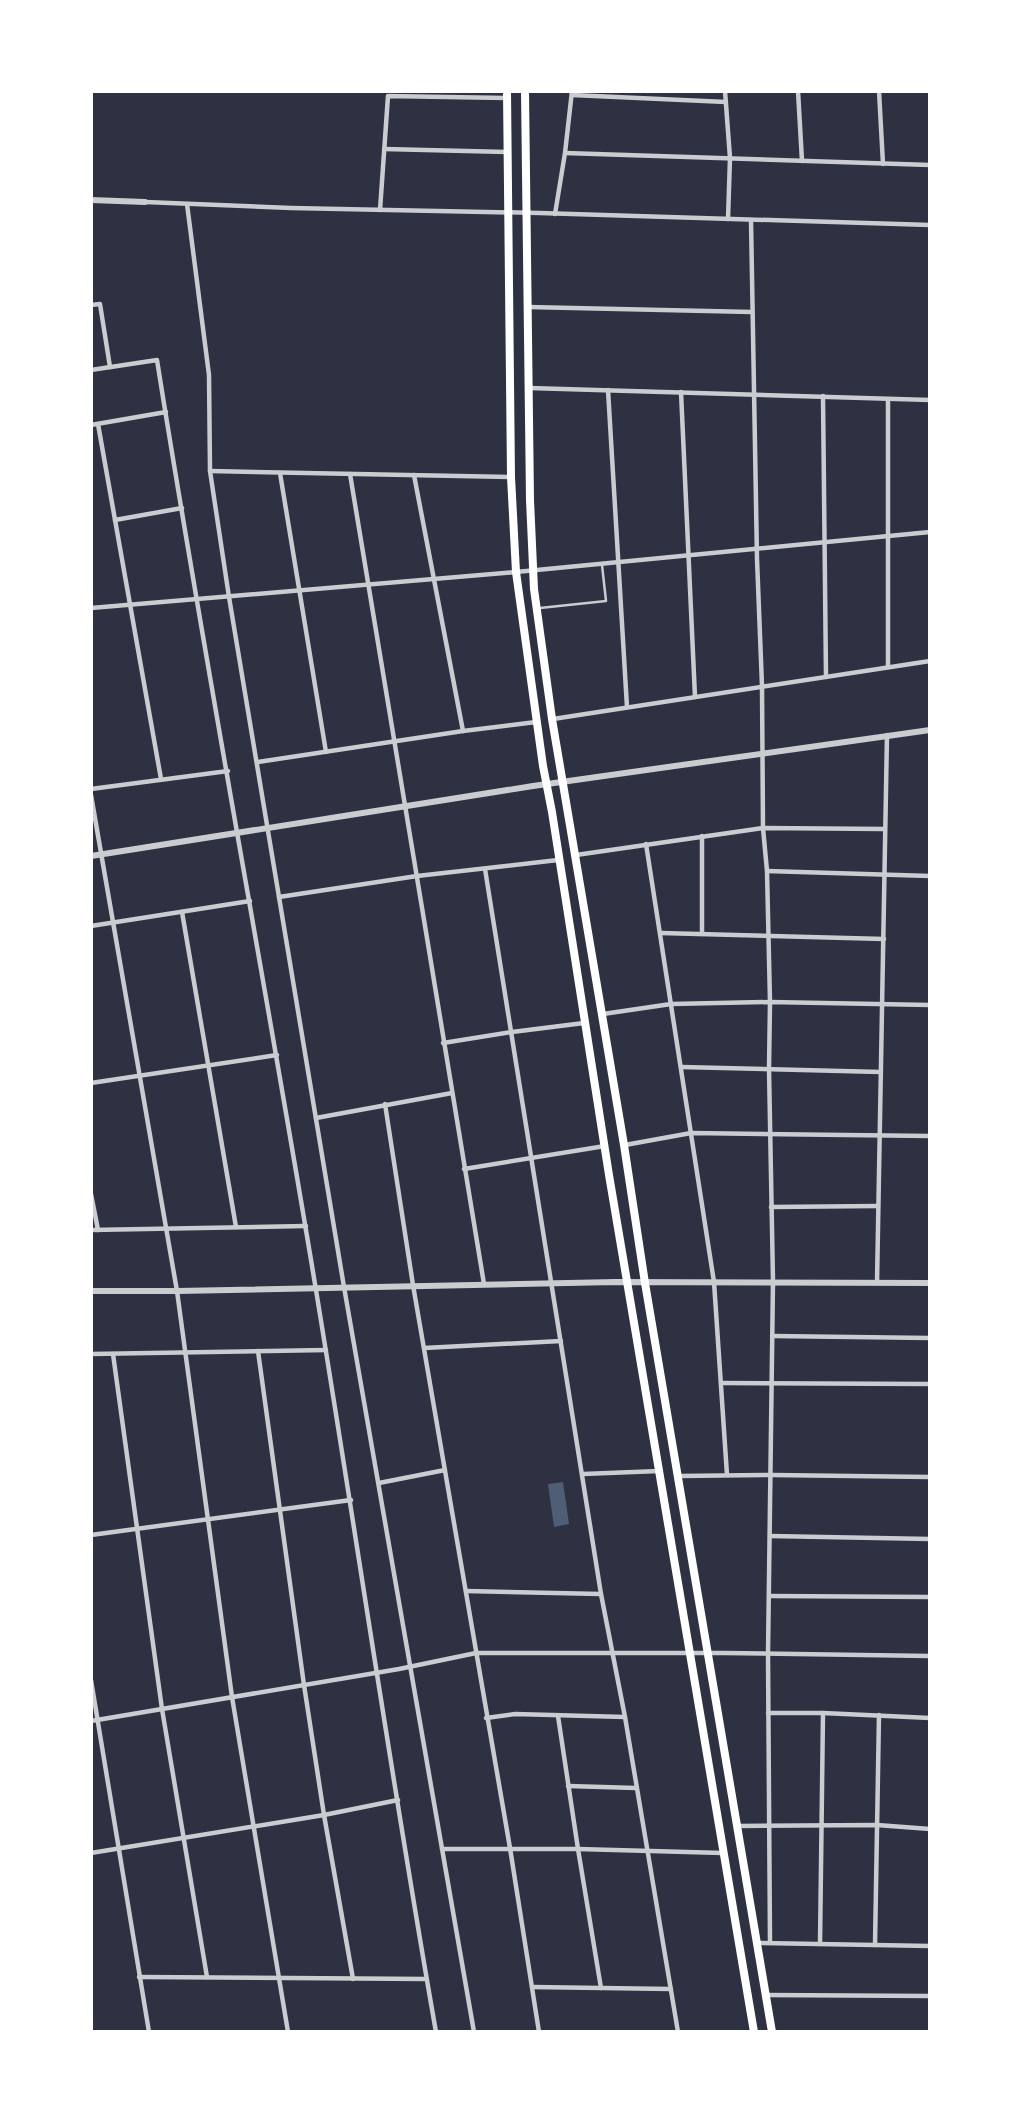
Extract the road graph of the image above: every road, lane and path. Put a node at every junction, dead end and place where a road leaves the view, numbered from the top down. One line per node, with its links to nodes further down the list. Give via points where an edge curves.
1 (524, 91): 22 (main road)
2 (666, 91): 8 (street)
3 (725, 91): 9 (street)
4 (798, 91): 14 (street)
5 (879, 91): 15 (street)
6 (572, 93): 8 (street); 12 (street)
7 (507, 95): 10 (street, via 388,96); 11 (main road)
8 (666, 99): 9 (street)
9 (726, 102): 13 (street)
10 (384, 149): 11 (street); 20 (street)
11 (507, 152): 21 (main road)
12 (565, 153): 13 (street); 23 (street)
13 (730, 159): 14 (street); 24 (street)
14 (802, 161): 15 (street)
15 (883, 164): 16 (street)
16 (930, 165)
17 (91, 200): 18 (street)
18 (145, 202): 19 (street)
19 (187, 204): 20 (street); 42 (street, via 209,375)
20 (380, 211): 21 (street)
21 (509, 213): 22 (street); 46 (main road)
22 (526, 214): 23 (street); 28 (main road)
23 (555, 214): 24 (street)
24 (727, 219): 25 (street)
25 (751, 220): 26 (street); 29 (street)
26 (930, 225)
27 (91, 305): 30 (street, via 100,304)
28 (527, 307): 29 (street); 32 (main road)
29 (752, 312): 35 (street)
30 (110, 367): 31 (street); 39 (street, via 157,360)
31 (91, 370)
32 (528, 388): 33 (street); 56 (main road)
33 (608, 390): 34 (street); 54 (street)
34 (681, 392): 35 (street); 53 (street)
35 (754, 394): 36 (street); 52 (street)
36 (823, 396): 37 (street); 51 (street)
37 (888, 398): 38 (street); 50 (street)
38 (930, 400)
39 (166, 412): 40 (street); 47 (street)
40 (98, 424): 41 (street); 48 (street)
41 (91, 425)
42 (210, 471): 43 (street); 61 (street)
43 (280, 473): 44 (street); 60 (street)
44 (350, 474): 45 (street); 59 (street)
45 (415, 475): 46 (street); 58 (street)
46 (511, 477): 57 (main road)
47 (181, 508): 48 (street); 62 (street)
48 (115, 520): 63 (street)
49 (930, 532): 50 (street)
50 (887, 536): 51 (street); 67 (street)
51 (823, 542): 52 (street); 68 (street)
52 (757, 548): 53 (street); 69 (street)
53 (689, 555): 54 (street); 70 (street)
54 (617, 562): 55 (street); 71 (street)
55 (602, 563): 56 (street); 65 (lane, via 606,601)
56 (532, 571): 57 (street); 65 (main road)
57 (516, 572): 58 (street); 73 (main road)
58 (435, 579): 59 (street); 75 (street)
59 (369, 585): 60 (street); 77 (street)
60 (298, 592): 61 (street); 78 (street)
61 (229, 597): 62 (street); 80 (street)
62 (199, 599): 63 (street); 81 (street)
63 (130, 605): 64 (street); 82 (street)
64 (91, 608)
65 (537, 608): 72 (main road)
66 (930, 661): 67 (street)
67 (888, 667): 68 (street)
68 (826, 677): 69 (street)
69 (762, 686): 70 (street); 79 (street)
70 (695, 697): 71 (street)
71 (627, 707): 72 (street)
72 (552, 719): 83 (main road)
73 (536, 722): 75 (street); 84 (main road)
74 (930, 730): 76 (street)
75 (463, 731): 77 (street)
76 (887, 735): 79 (street); 90 (street)
77 (396, 741): 78 (street); 87 (street)
78 (326, 752): 80 (street)
79 (762, 753): 83 (street); 89 (street)
80 (258, 762): 88 (street)
81 (228, 771): 82 (street); 91 (street)
82 (161, 779): 85 (street)
83 (564, 783): 84 (street); 95 (main road)
84 (547, 784): 87 (street); 97 (main road)
85 (91, 789)
86 (91, 795): 94 (street)
87 (406, 806): 88 (street); 101 (street)
88 (268, 828): 91 (street); 103 (street)
89 (764, 828): 90 (street); 92 (street); 99 (street)
90 (884, 829): 100 (street)
91 (240, 832): 94 (street); 104 (street)
92 (702, 836): 93 (street); 109 (street)
93 (646, 844): 95 (street); 108 (street)
94 (101, 854): 96 (street); 106 (street)
95 (576, 855): 116 (main road)
96 (91, 856)
97 (558, 860): 98 (street); 117 (main road)
98 (485, 869): 101 (street); 118 (street)
99 (767, 871): 100 (street); 110 (street)
100 (884, 874): 102 (street); 111 (street)
101 (417, 876): 103 (street); 119 (street)
102 (930, 876)
103 (279, 897): 129 (street)
104 (250, 901): 105 (street); 120 (street)
105 (182, 912): 106 (street); 121 (street)
106 (114, 923): 107 (street); 125 (street)
107 (91, 926)
108 (660, 933): 109 (street); 113 (street)
109 (702, 934): 110 (street)
110 (769, 936): 111 (street); 112 (street)
111 (884, 939): 114 (street)
112 (770, 1002): 113 (street); 114 (street); 123 (street)
113 (671, 1004): 116 (street); 122 (street)
114 (882, 1004): 115 (street); 124 (street)
115 (930, 1005)
116 (602, 1014): 134 (main road)
117 (585, 1023): 118 (street); 135 (main road)
118 (512, 1032): 119 (street); 136 (street)
119 (443, 1044): 127 (street)
120 (277, 1055): 121 (street); 141 (street)
121 (209, 1065): 125 (street); 142 (street)
122 (681, 1067): 123 (street); 130 (street)
123 (769, 1069): 124 (street); 131 (street)
124 (881, 1072): 132 (street)
125 (141, 1076): 126 (street); 143 (street)
126 (91, 1083)
127 (452, 1093): 128 (street); 137 (street)
128 (385, 1104): 129 (street); 154 (street)
129 (316, 1118): 156 (street)
130 (691, 1133): 131 (street); 134 (street); 148 (street)
131 (770, 1135): 132 (street); 140 (street)
132 (880, 1136): 133 (street); 139 (street)
133 (930, 1136)
134 (624, 1145): 150 (main road)
135 (605, 1146): 136 (street); 147 (main road)
136 (531, 1158): 137 (street); 149 (street)
137 (464, 1169): 153 (street)
138 (91, 1194): 145 (street)
139 (878, 1206): 140 (street); 151 (street)
140 (771, 1207): 146 (street)
141 (306, 1226): 142 (street); 155 (street)
142 (236, 1227): 143 (street)
143 (165, 1229): 145 (street); 158 (street)
144 (91, 1230): 145 (street)
145 (98, 1230)
146 (773, 1281): 148 (street); 151 (street); 159 (street)
147 (627, 1282): 149 (street); 150 (street); 172 (main road)
148 (714, 1282): 150 (street); 168 (street)
149 (551, 1283): 153 (street); 161 (street)
150 (645, 1283): 176 (main road)
151 (877, 1283): 152 (street)
152 (930, 1283)
153 (484, 1284): 154 (street)
154 (413, 1285): 156 (street); 162 (street)
155 (317, 1287): 156 (street); 158 (street); 163 (street)
156 (344, 1287): 178 (street)
157 (91, 1291): 158 (street)
158 (177, 1291): 165 (street)
159 (772, 1336): 160 (street); 169 (street)
160 (930, 1338)
161 (561, 1341): 162 (street); 173 (street)
162 (424, 1348): 171 (street)
163 (326, 1350): 164 (street); 179 (street)
164 (258, 1351): 165 (street); 180 (street)
165 (184, 1352): 167 (street); 181 (street)
166 (91, 1354): 167 (street)
167 (113, 1354): 182 (street)
168 (721, 1383): 169 (street); 174 (street)
169 (772, 1383): 170 (street); 175 (street)
170 (930, 1384)
171 (445, 1471): 178 (street); 186 (street)
172 (659, 1471): 173 (street); 192 (main road)
173 (583, 1474): 187 (street)
174 (727, 1475): 175 (street); 176 (street)
175 (772, 1475): 177 (street); 184 (street)
176 (678, 1476): 193 (main road)
177 (930, 1477)
178 (379, 1483): 196 (street)
179 (351, 1500): 180 (street); 197 (street)
180 (280, 1509): 181 (street); 199 (street)
181 (208, 1518): 182 (street); 200 (street)
182 (138, 1528): 183 (street); 201 (street)
183 (91, 1535)
184 (770, 1536): 185 (street); 188 (street)
185 (930, 1539)
186 (466, 1591): 187 (street); 190 (street)
187 (601, 1594): 191 (street)
188 (769, 1596): 189 (street); 194 (street)
189 (930, 1597)
190 (475, 1653): 191 (street); 196 (street); 207 (street)
191 (613, 1653): 192 (street); 206 (street)
192 (690, 1653): 193 (street); 227 (main road)
193 (708, 1653): 194 (street); 218 (main road)
194 (768, 1654): 195 (street); 202 (street)
195 (930, 1656)
196 (411, 1667): 197 (street); 222 (street)
197 (379, 1672): 199 (street); 212 (street)
198 (91, 1680): 209 (street)
199 (304, 1685): 200 (street); 213 (street)
200 (232, 1697): 201 (street); 217 (street)
201 (162, 1709): 209 (street); 220 (street)
202 (768, 1713): 203 (street); 214 (street)
203 (823, 1713): 204 (street); 215 (street)
204 (879, 1715): 208 (street); 216 (street)
205 (558, 1716): 206 (street); 207 (street); 210 (street)
206 (625, 1717): 211 (street)
207 (486, 1718): 223 (street)
208 (930, 1718)
209 (94, 1721): 221 (street)
210 (568, 1786): 211 (street); 224 (street)
211 (636, 1788): 225 (street)
212 (398, 1800): 213 (street); 237 (street)
213 (324, 1815): 217 (street); 236 (street)
214 (769, 1825): 215 (street); 218 (street); 228 (street)
215 (822, 1825): 216 (street); 230 (street)
216 (877, 1825): 219 (street); 231 (street)
217 (254, 1826): 220 (street); 235 (street)
218 (736, 1826): 229 (main road)
219 (930, 1829)
220 (183, 1838): 221 (street); 234 (street)
221 (118, 1849): 226 (street); 233 (street)
222 (442, 1849): 223 (street); 246 (street)
223 (510, 1849): 224 (street); 238 (street)
224 (578, 1849): 225 (street); 239 (street)
225 (648, 1852): 227 (street); 240 (street)
226 (91, 1853)
227 (723, 1853): 249 (main road)
228 (770, 1943): 229 (street); 230 (street)
229 (757, 1944): 241 (main road)
230 (820, 1944): 231 (street)
231 (875, 1945): 232 (street)
232 (930, 1946)
233 (139, 1977): 234 (street); 243 (street)
234 (207, 1978): 235 (street)
235 (279, 1979): 236 (street); 244 (street)
236 (353, 1979): 237 (street)
237 (426, 1979): 245 (street)
238 (532, 1987): 239 (street); 247 (street)
239 (601, 1988): 240 (street)
240 (671, 1989): 248 (street)
241 (766, 1995): 242 (street); 250 (main road)
242 (930, 1996)
243 (149, 2032)
244 (288, 2032)
245 (436, 2032)
246 (474, 2032)
247 (539, 2032)
248 (678, 2032)
249 (754, 2032)
250 (772, 2032)

